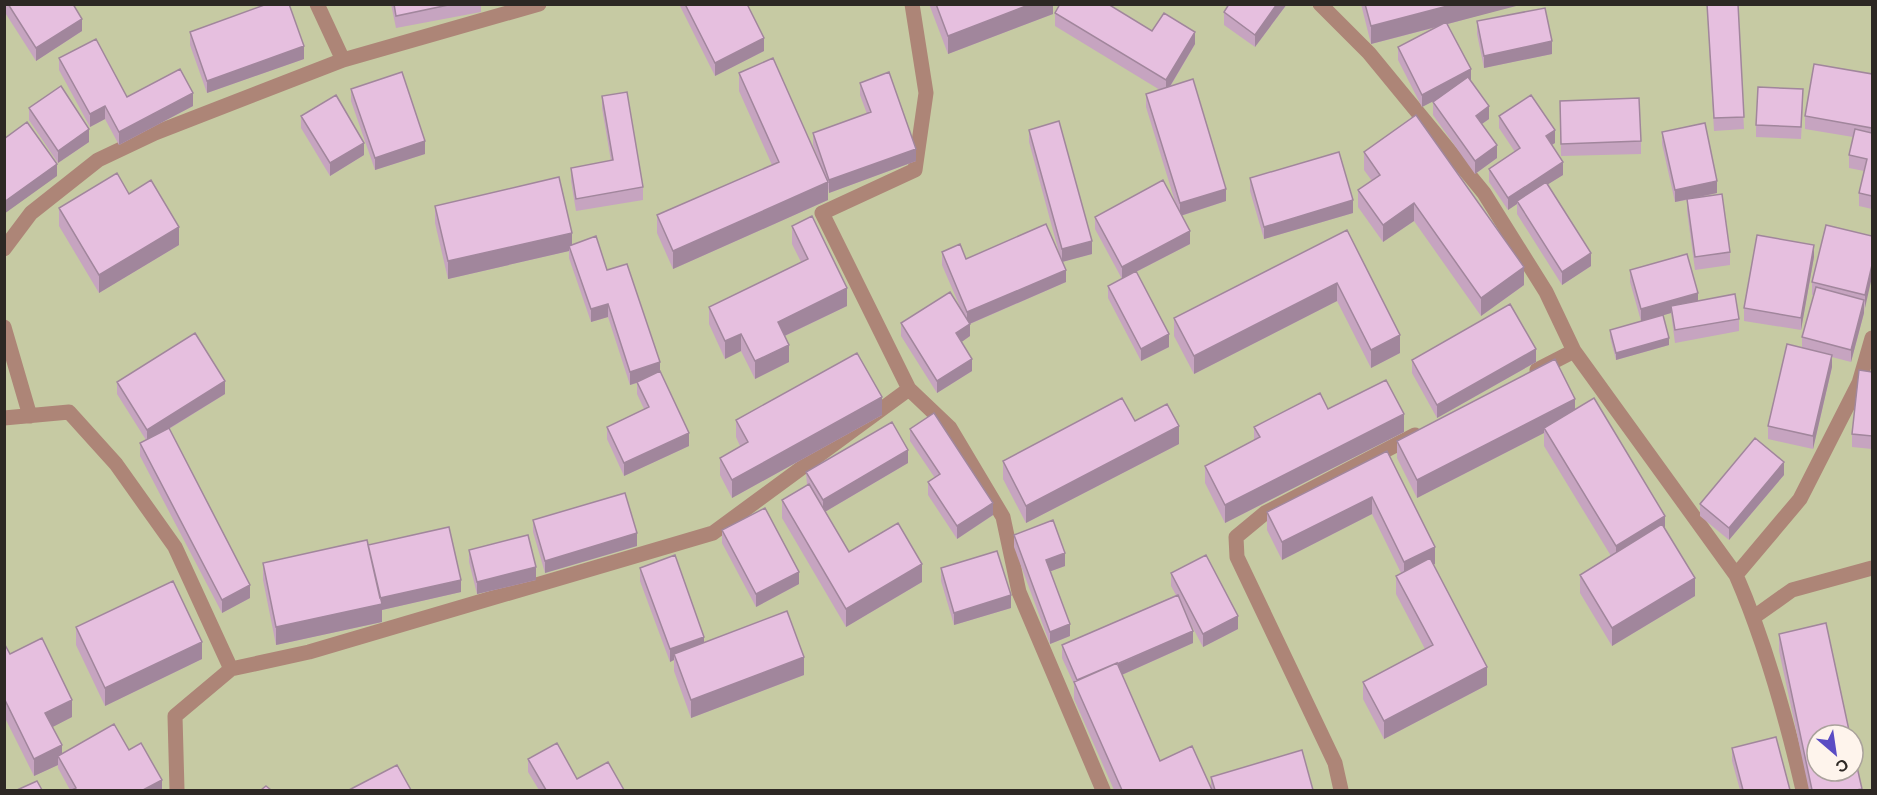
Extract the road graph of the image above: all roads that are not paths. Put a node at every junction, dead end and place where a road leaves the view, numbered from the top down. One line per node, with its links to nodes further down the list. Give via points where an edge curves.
1 (316, 4): 5 (street)
2 (539, 4): 5 (street)
3 (912, 4): 11 (street, via 926,93 915,170 822,213)
4 (1320, 4): 9 (street, via 1369,53 1484,193 1546,292)
5 (343, 60): 6 (street, via 155,133 98,160 31,213)
6 (4, 249)
7 (4, 327): 12 (street)
8 (1872, 338): 16 (street, via 1858,383 1800,499)
9 (1574, 351): 10 (street); 16 (street)
10 (1523, 378)
11 (909, 389): 18 (street, via 713,533 309,652); 20 (street, via 950,428 1003,517 1019,592)
12 (30, 416): 13 (street); 18 (street, via 69,412 116,464 175,547)
13 (4, 418)
14 (1430, 427): 21 (street, via 1265,513 1236,537 1237,557 1335,763)
15 (1872, 568): 17 (street, via 1792,590)
16 (1736, 575): 17 (street)
17 (1754, 616): 22 (street)
18 (231, 669): 19 (street, via 175,716)
19 (177, 790)
20 (1103, 790)
21 (1341, 790)
22 (1803, 790)

